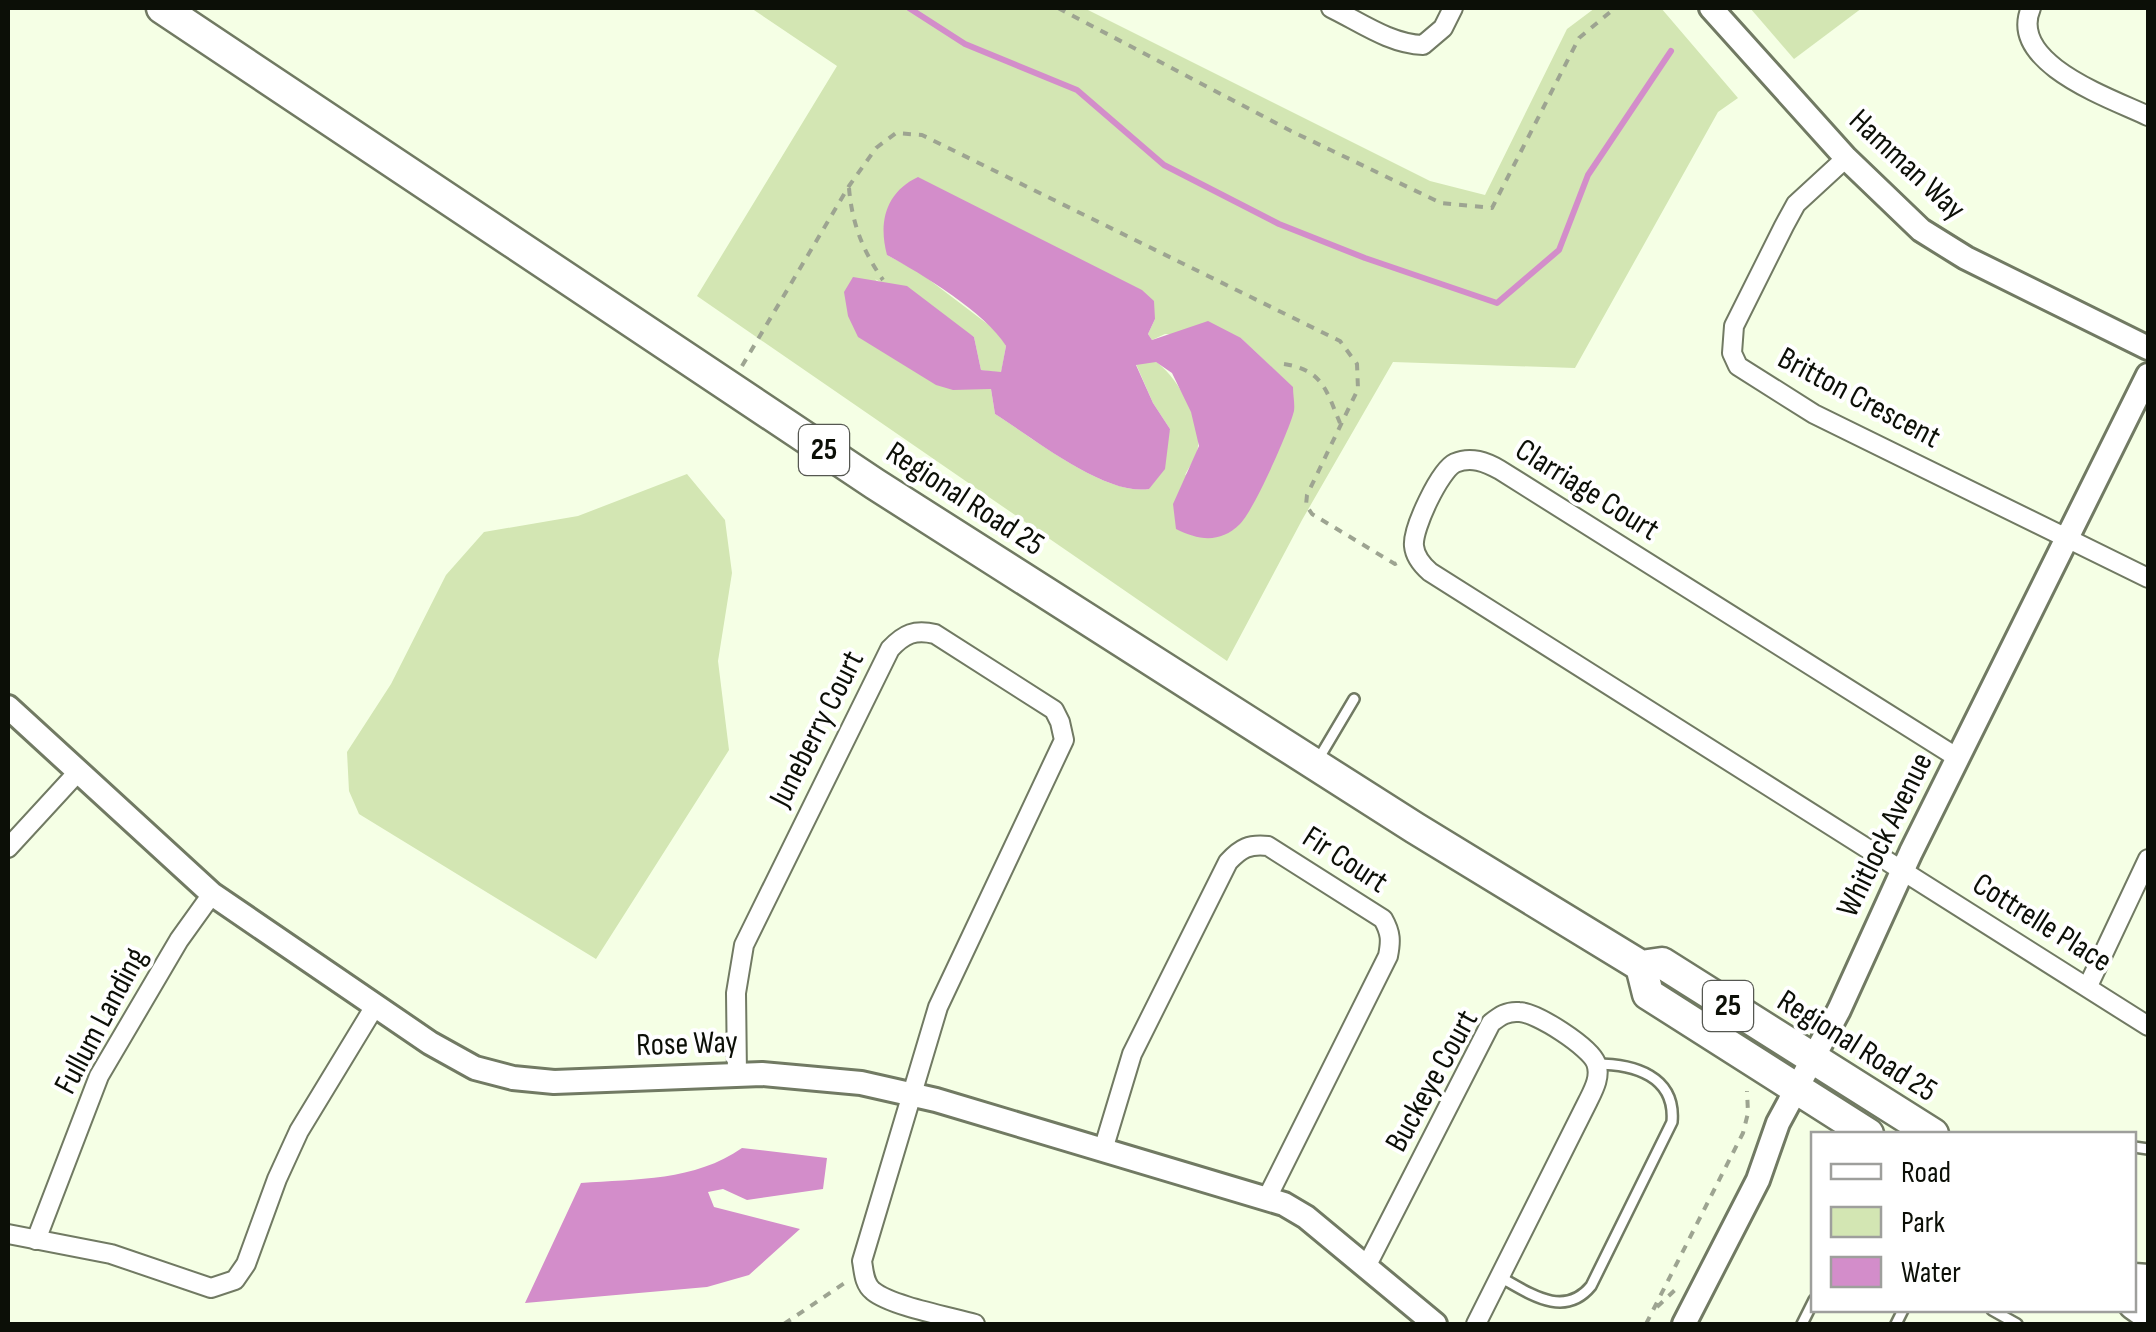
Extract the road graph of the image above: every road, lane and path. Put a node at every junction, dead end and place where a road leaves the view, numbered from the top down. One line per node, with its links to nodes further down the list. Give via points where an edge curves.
1 (162, 8): 15 (main road, Regional Road 25 / 25)
2 (1058, 8): 5 (path, via 1441,203 1492,208 1579,38)
3 (1330, 8): 4 (street, via 1391,38 1423,45)
4 (1453, 8)
5 (1615, 8)
6 (1712, 8): 9 (street, Hamman Way)
7 (2031, 8): 8 (street, via 2028,40 2050,64)
8 (2148, 116)
9 (1846, 158): 12 (street, Hamman Way, via 1944,245); 17 (street, Britton Crescent, via 1796,204 1784,226 1734,326 1738,366 1814,414)
10 (849, 186): 11 (path, via 864,252); 15 (path); 16 (path, via 876,148 896,133 922,134 1340,340 1357,364 1358,389)
11 (883, 280)
12 (2148, 348)
13 (1284, 364): 16 (path, via 1306,368 1323,384)
14 (2148, 375): 17 (street, Whitlock Avenue)
15 (730, 388): 23 (main road, Regional Road 25 / 25)
16 (1340, 423): 18 (path, via 1306,505)
17 (2066, 538): 19 (street); 22 (street, Whitlock Avenue)
18 (1382, 556)
19 (2148, 578)
20 (1354, 700): 23 (lane)
21 (8, 707): 24 (street, Rose Way)
22 (1958, 758): 27 (street, Whitlock Avenue); 27 (street, Clarriage Court, via 1500,470 1473,459 1443,472 1414,535 1421,564)
23 (1315, 764): 29 (main road, Regional Road 25 / 25)
24 (77, 773): 25 (street); 28 (street, Rose Way)
25 (8, 848)
26 (2148, 860): 30 (street)
27 (1902, 870): 30 (street, Cottrelle Place); 33 (street, Whitlock Avenue)
28 (212, 894): 31 (street, Rose Way); 44 (street, Fullum Landing, via 99,1076)
29 (1641, 966): 33 (main road, Regional Road 25 / 25, via 1662,963); 36 (main road, Regional Road 25 / 25, via 1648,994)
30 (2088, 986): 32 (street, Cottrelle Place)
31 (375, 1006): 35 (street, Rose Way, via 457,1059 513,1078); 44 (street, via 299,1131 236,1280 203,1287 111,1254)
32 (2148, 1026)
33 (1812, 1059): 36 (street, Whitlock Avenue); 40 (main road, Regional Road 25 / 25)
34 (1596, 1064): 45 (street, Buckeye Court, via 1584,1046 1530,1013 1503,1014 1491,1023); 47 (street, via 1595,1086); 47 (lane, via 1632,1066 1664,1087 1672,1122 1583,1296 1561,1304)
35 (737, 1074): 38 (street, Rose Way, via 817,1076); 38 (street, Juneberry Court, via 738,972 758,913 890,649 901,637 925,631 1054,710 1064,740 950,976)
36 (1796, 1088): 39 (main road, Regional Road 25 / 25); 54 (street, Whitlock Avenue, via 1758,1180)
37 (1748, 1090): 53 (path, via 1743,1133)
38 (912, 1093): 41 (street, Rose Way); 46 (street, via 862,1261)
39 (1865, 1132)
40 (1930, 1132)
41 (1103, 1150): 42 (street, Rose Way); 42 (street, Fir Court, via 1132,1054 1228,862 1252,845 1268,846 1382,919 1391,942)
42 (1267, 1198): 45 (street, Rose Way, via 1306,1217)
43 (8, 1234): 44 (street)
44 (36, 1240)
45 (1366, 1267): 51 (street, Rose Way)
46 (864, 1274): 49 (path); 50 (street, via 873,1291 888,1299)
47 (1500, 1277): 52 (street)
48 (1996, 1312): 55 (lane)
49 (784, 1324)
50 (975, 1324)
51 (1434, 1324)
52 (1476, 1324)
53 (1646, 1324)
54 (1684, 1324)
55 (2018, 1324)

